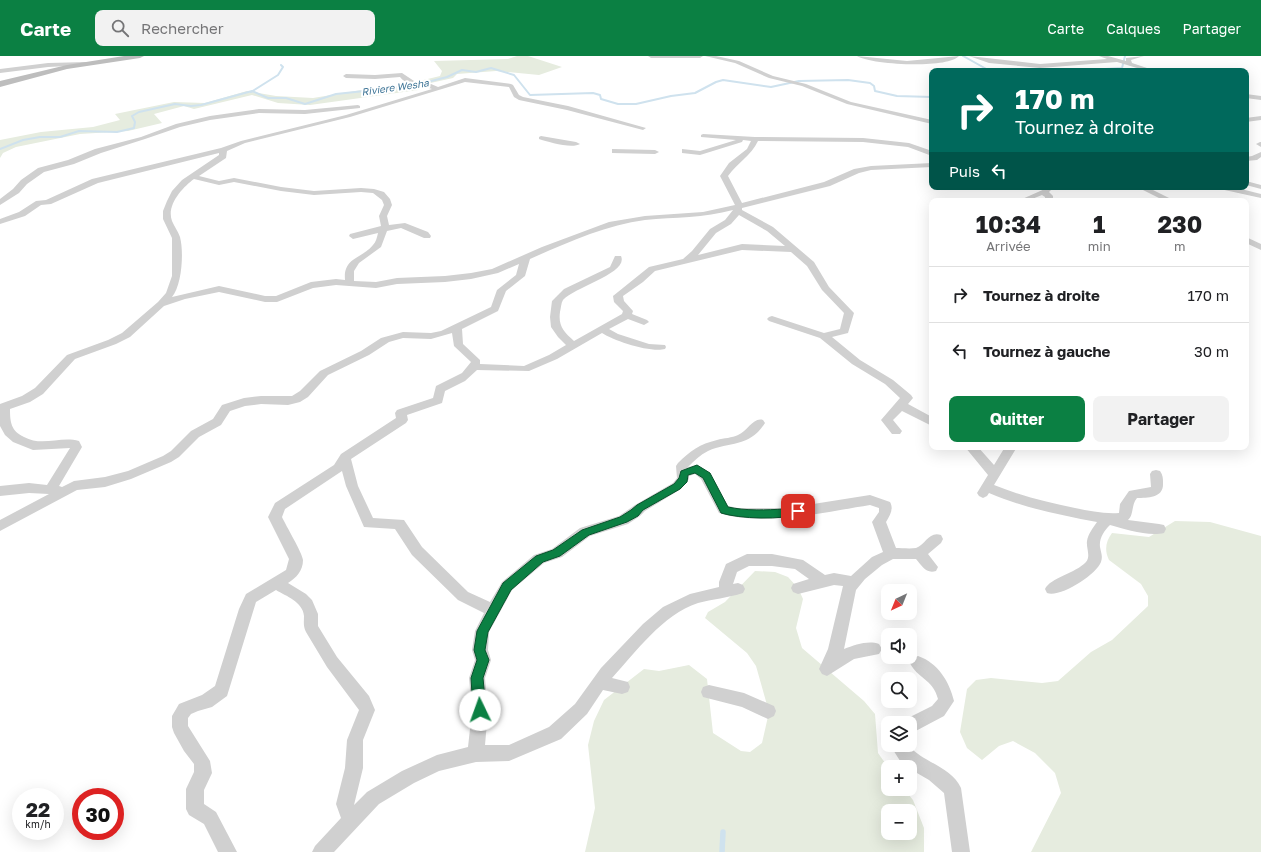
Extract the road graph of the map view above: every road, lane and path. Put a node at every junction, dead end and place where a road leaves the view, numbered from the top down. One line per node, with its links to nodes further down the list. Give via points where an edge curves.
1 (140, 56): 11 (street)
2 (651, 56): 3 (street)
3 (700, 56)
4 (708, 56): 23 (street, via 737,62 764,75 797,82 848,103)
5 (863, 56): 6 (street, via 890,62 933,62)
6 (956, 56)
7 (972, 56): 10 (street, via 989,61 1040,66)
8 (1102, 56): 10 (street)
9 (1141, 56): 12 (street, via 1128,59)
10 (1116, 60): 12 (street)
11 (87, 64): 14 (street, via 48,65); 16 (street)
12 (1129, 64): 13 (street)
13 (1137, 68)
14 (0, 71)
15 (346, 76): 17 (street, via 402,75 416,85)
16 (0, 84)
17 (438, 89): 20 (street); 24 (street, via 465,80 496,83 511,86 516,96 521,99 568,108)
18 (1249, 96): 19 (street)
19 (1261, 98)
20 (385, 104): 29 (street, via 342,118 243,142); 46 (street, via 317,111 248,112 178,125 41,170)
21 (1261, 118): 22 (street)
22 (1249, 120)
23 (929, 121)
24 (643, 128)
25 (703, 136): 27 (street)
26 (541, 138): 28 (street)
27 (755, 139): 31 (street, via 700,153); 33 (street, via 863,140 909,145); 47 (street, via 750,150 732,165 724,176)
28 (576, 144)
29 (223, 150): 37 (street, via 223,156); 48 (street, via 95,181 48,202 39,202 22,214)
30 (615, 151): 32 (street)
31 (686, 151)
32 (655, 152)
33 (929, 153)
34 (1261, 154): 35 (street)
35 (1249, 159)
36 (929, 165): 47 (street, via 857,171 827,184)
37 (194, 177): 49 (street, via 219,183 234,180 314,193 374,191 386,199 388,205 383,216); 59 (street, via 175,193 167,211 176,238 177,276 170,294)
38 (1249, 184): 39 (street)
39 (1261, 186)
40 (1147, 190): 45 (street)
41 (1242, 190): 42 (street)
42 (1261, 196)
43 (1029, 198): 44 (street, via 1045,191)
44 (1049, 198)
45 (1165, 198)
46 (0, 203)
47 (739, 209): 54 (street, via 770,229); 55 (street, via 645,218 612,224); 57 (street, via 728,222 713,231 694,253)
48 (0, 222)
49 (384, 229): 50 (street); 51 (street, via 402,226); 58 (street, via 375,248 356,260 349,271)
50 (353, 236)
51 (427, 236)
52 (1249, 241): 53 (street)
53 (1261, 247)
54 (794, 249): 57 (street, via 742,247); 65 (street, via 811,264 825,288 849,313 844,331)
55 (526, 257): 58 (street, via 495,271 445,280 376,285); 63 (street, via 520,276 502,290 495,309)
56 (618, 258): 66 (street, via 613,269 567,291 557,301 554,326)
57 (682, 262): 60 (street, via 652,269 640,281 620,293 617,298 628,311)
58 (350, 283): 59 (street, via 311,285 277,299 265,299 219,289)
59 (161, 304): 70 (street, via 126,335 71,357 39,391)
60 (627, 315): 62 (street); 64 (street)
61 (772, 319): 65 (street)
62 (644, 322)
63 (456, 327): 68 (street, via 459,346 476,362); 80 (street, via 431,336 403,335 385,340 324,373 296,399 244,402 226,408 217,422 195,434 167,459 131,475)
64 (603, 329): 66 (street); 67 (street, via 612,336 636,342 643,347)
65 (824, 336): 69 (street, via 856,362 889,382 907,398)
66 (573, 346): 68 (street, via 525,369)
67 (660, 347)
68 (474, 367): 76 (street, via 464,378 440,389 438,400 401,413 402,420)
69 (900, 405): 71 (street); 73 (street, via 887,420)
70 (2, 408): 80 (street, via 8,434 25,444 35,447 75,444 76,447)
71 (929, 420)
72 (760, 423): 77 (street, via 756,430 746,437 704,448 682,466)
73 (896, 432)
74 (974, 450): 79 (street)
75 (1009, 450): 79 (street)
76 (345, 457): 91 (street, via 338,468 280,506 275,517 296,559 291,574); 94 (street, via 352,486 369,523 399,524 417,551 463,596)
77 (684, 473): 87 (street, via 697,469 706,476 724,510 738,513 788,513 866,495 885,505 885,512 879,522); 94 (street, via 677,486 623,520 585,532 557,553 540,559 507,586)
78 (1156, 474): 82 (street, via 1157,489 1148,493 1133,494 1125,508 1126,516)
79 (995, 475): 82 (street, via 985,490 1046,507)
80 (57, 490): 81 (street, via 29,488); 83 (street, via 41,504)
81 (0, 491)
82 (1107, 519): 84 (street, via 1130,526); 93 (street, via 1097,530 1093,546 1096,556 1094,563 1077,577)
83 (0, 526)
84 (1159, 529)
85 (936, 539): 86 (street)
86 (919, 553): 87 (street); 88 (street)
87 (891, 554): 90 (street, via 877,560)
88 (931, 567)
89 (824, 582): 90 (street, via 834,579); 92 (street); 97 (street, via 798,564 747,560 731,568 726,582 732,590 695,598 668,611 648,628)
90 (854, 582): 95 (street, via 849,588 836,649 826,669 845,654)
91 (276, 583): 104 (street, via 301,598 306,604 311,614 311,627 332,662 363,701 366,710 356,740 354,768 345,804); 105 (street, via 250,598 221,691 206,702 185,709 180,716 180,727 202,761 203,773 195,789 195,809 210,818)
92 (798, 588)
93 (1052, 589)
94 (494, 611): 103 (street, via 482,631 480,650 483,660 477,678 480,710)
95 (874, 649)
96 (918, 663): 101 (street, via 944,688 946,701 938,711)
97 (599, 682): 98 (street); 103 (street, via 581,709 555,733 509,753)
98 (622, 687)
99 (709, 692): 100 (street, via 744,700)
100 (768, 711)
101 (917, 722)
102 (903, 752): 107 (street, via 908,758 952,788)
103 (476, 754): 104 (street, via 437,763 408,777 373,798)
104 (351, 821): 106 (street)
105 (228, 852)
106 (321, 852)
107 (961, 852)

